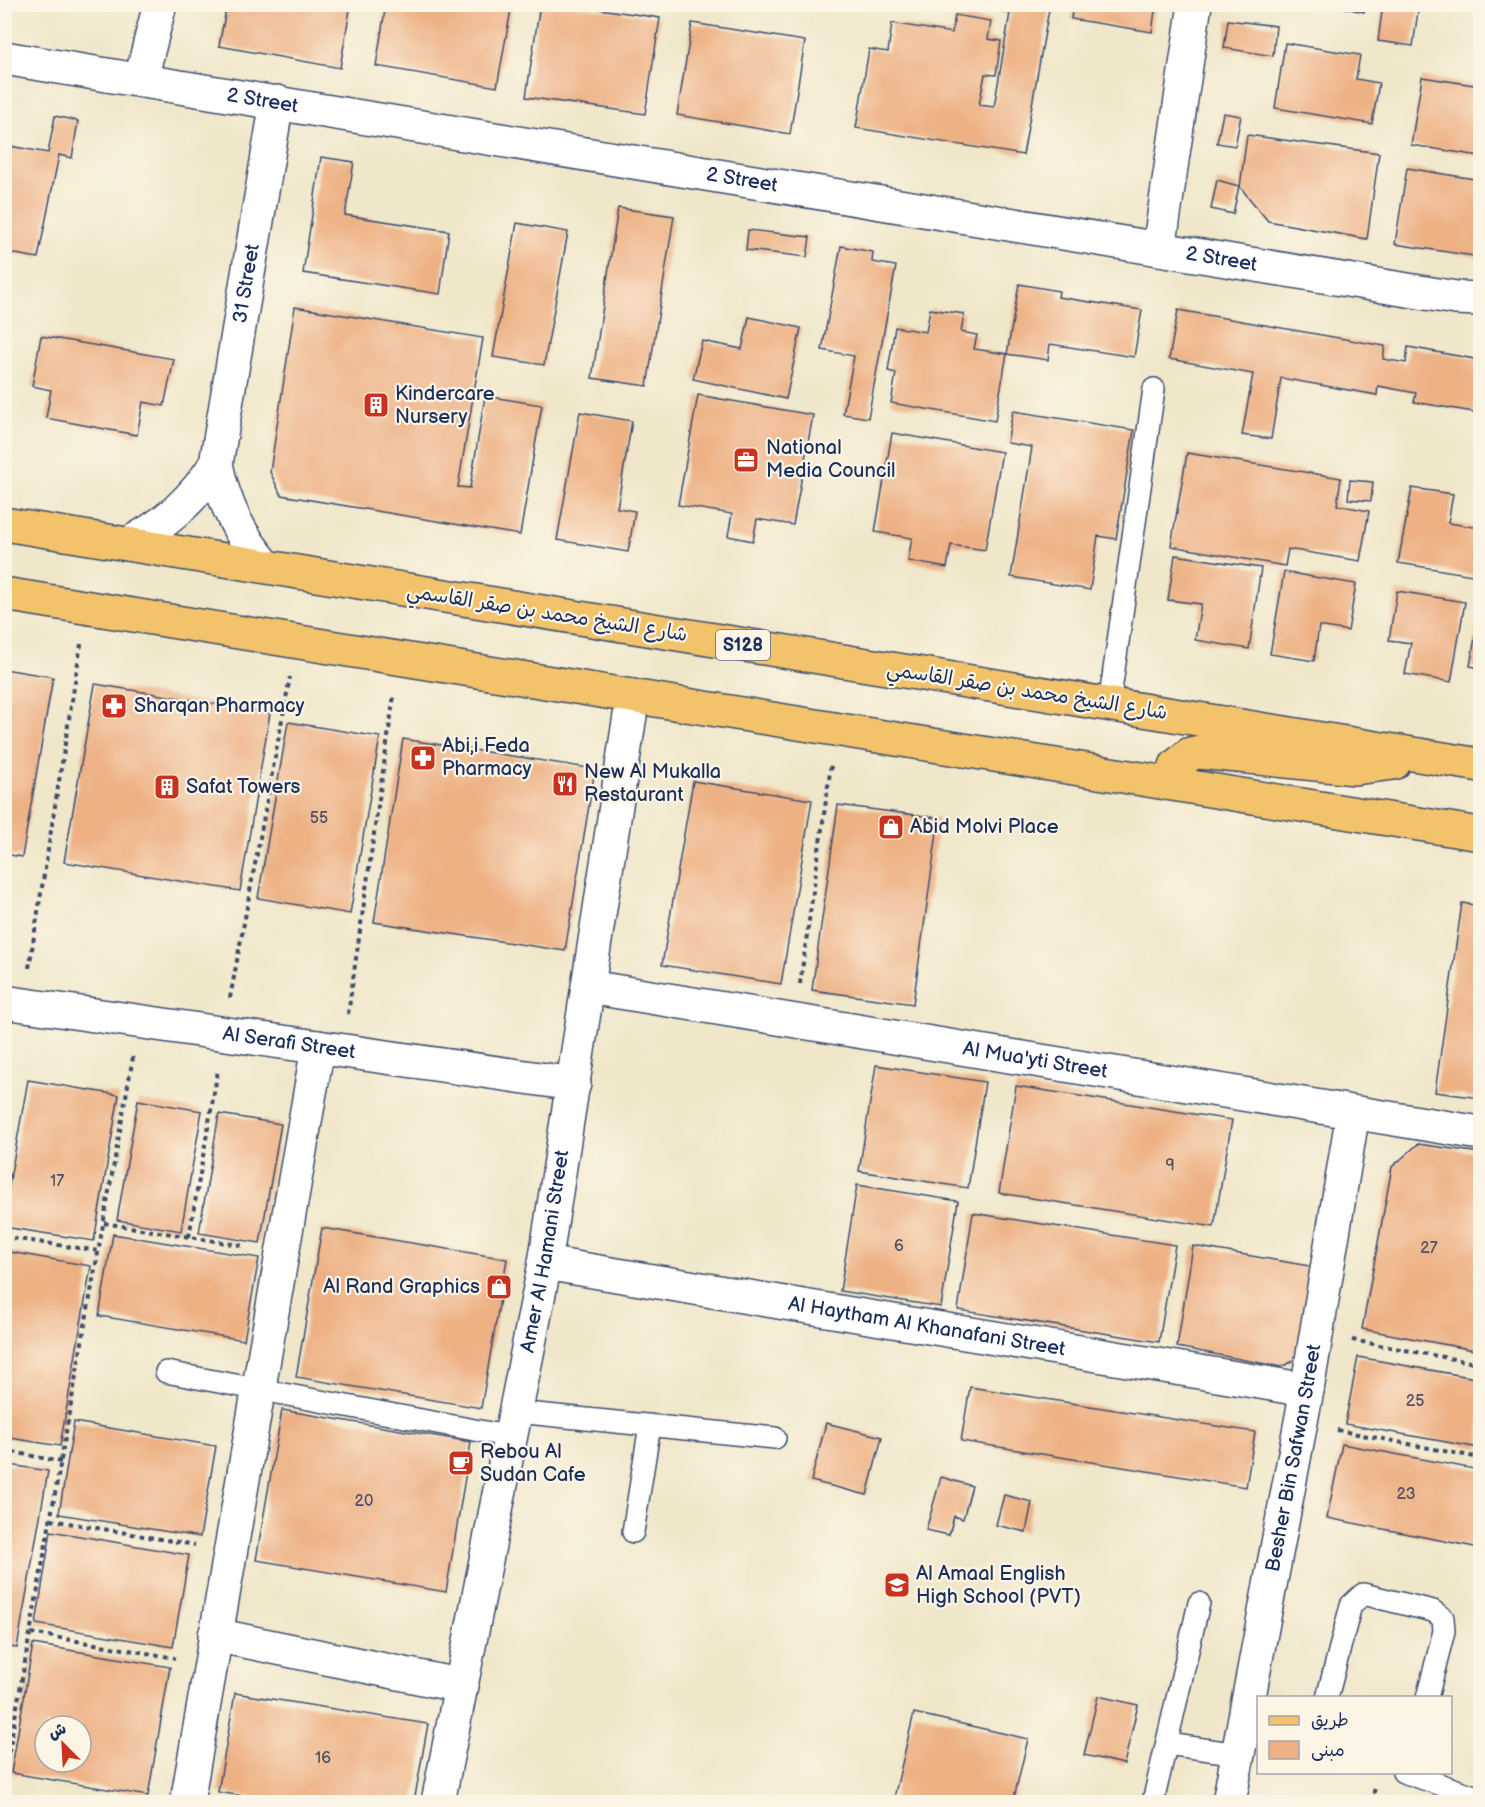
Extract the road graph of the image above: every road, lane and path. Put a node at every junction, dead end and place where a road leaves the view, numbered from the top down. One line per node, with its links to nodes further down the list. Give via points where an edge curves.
1 (160, 4): 4 (street)
2 (1195, 4): 6 (street)
3 (4, 58): 4 (street, 2 Street)
4 (141, 79): 5 (street, 2 Street)
5 (277, 102): 6 (street, 2 Street); 9 (street, 31 Street)
6 (1159, 249): 7 (street, 2 Street)
7 (1480, 299)
8 (1154, 389): 18 (lane)
9 (216, 464): 11 (street, 31 Street, via 179,512); 12 (street, 31 Street, via 232,519)
10 (4, 524): 11 (main road, شارع الشيخ محمد بن صقر القاسمي / S128)
11 (128, 544): 12 (main road, شارع الشيخ محمد بن صقر القاسمي / S128)
12 (266, 566): 18 (main road, شارع الشيخ محمد بن صقر القاسمي / S128)
13 (4, 594): 14 (main road)
14 (86, 607): 15 (main road); 25 (path)
15 (296, 641): 16 (main road); 28 (path)
16 (400, 658): 17 (main road); 29 (path)
17 (633, 696): 19 (main road); 24 (street, Amer Al Hamani Street)
18 (1109, 705): 20 (main road, شارع الشيخ محمد بن صقر القاسمي / S128)
19 (836, 729): 22 (main road); 27 (path)
20 (1418, 755): 21 (main road, شارع الشيخ محمد بن صقر القاسمي / S128); 22 (main road, via 1355,768 1190,753 1176,766)
21 (1480, 765)
22 (1174, 784): 23 (main road)
23 (1480, 834)
24 (588, 987): 27 (street, Al Mua'yti Street); 30 (street, Amer Al Hamani Street)
25 (14, 1003): 26 (street, Al Serafi Street)
26 (139, 1021): 28 (street, Al Serafi Street); 33 (path)
27 (795, 1021): 31 (street, Al Mua'yti Street)
28 (224, 1034): 29 (street, Al Serafi Street); 34 (path)
29 (331, 1049): 30 (street, Al Serafi Street); 37 (street)
30 (574, 1084): 38 (street, Amer Al Hamani Street)
31 (1353, 1113): 32 (street, Al Mua'yti Street); 39 (street, Besher Bin Safwan Street)
32 (1480, 1134)
33 (104, 1223): 34 (path); 36 (path)
34 (189, 1237): 37 (path)
35 (4, 1238): 36 (path)
36 (99, 1251): 50 (path)
37 (282, 1252): 42 (street)
38 (545, 1263): 43 (street, Al Haytham Al Khanafani Street); 45 (street, Amer Al Hamani Street)
39 (1316, 1334): 40 (path); 43 (street, Besher Bin Safwan Street)
40 (1480, 1364)
41 (166, 1372): 42 (lane)
42 (258, 1389): 45 (lane); 53 (street)
43 (1307, 1390): 44 (street, Besher Bin Safwan Street)
44 (1301, 1423): 49 (path); 61 (street, Besher Bin Safwan Street)
45 (514, 1424): 46 (lane); 57 (street, Amer Al Hamani Street)
46 (650, 1425): 47 (lane); 52 (lane)
47 (775, 1438)
48 (4, 1450): 50 (path)
49 (1480, 1458)
50 (61, 1462): 51 (path)
51 (51, 1520): 53 (path); 55 (path)
52 (633, 1532)
53 (230, 1551): 56 (street)
54 (1199, 1603): 60 (lane)
55 (31, 1634): 56 (path); 63 (path)
56 (213, 1649): 57 (street); 65 (street)
57 (462, 1686): 66 (street, Amer Al Hamani Street)
58 (1328, 1696): 59 (lane, via 1351,1605 1363,1594 1433,1611 1443,1618 1444,1631)
59 (1427, 1696)
60 (1167, 1743): 61 (lane); 67 (lane)
61 (1239, 1754): 68 (street, Besher Bin Safwan Street)
62 (1408, 1774): 64 (lane)
63 (4, 1779)
64 (1480, 1798)
65 (187, 1803)
66 (438, 1803)
67 (1153, 1803)
68 (1229, 1803)

